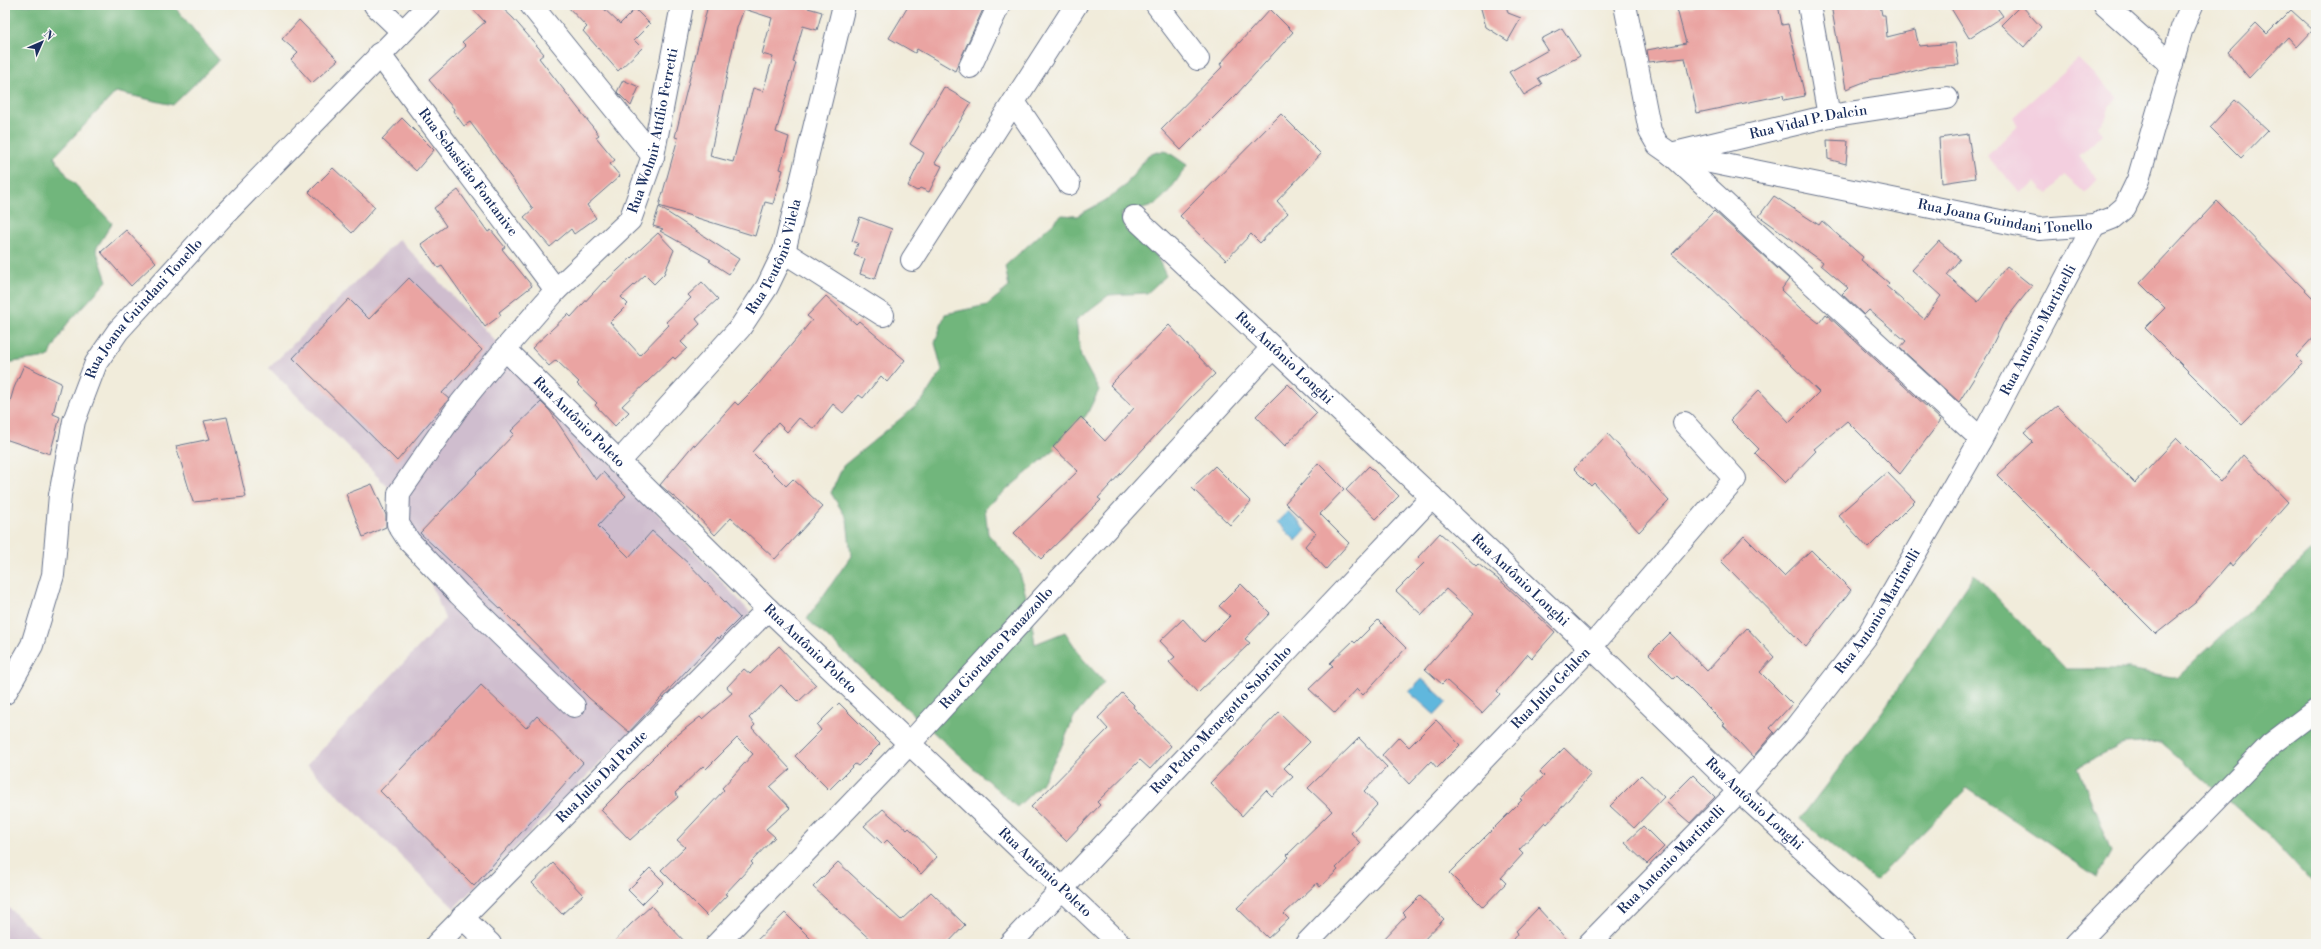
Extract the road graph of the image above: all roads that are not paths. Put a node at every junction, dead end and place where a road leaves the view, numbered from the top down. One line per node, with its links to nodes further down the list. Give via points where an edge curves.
1 (375, 5): 13 (street)
2 (429, 5): 13 (street, Rua Joana Guindani Tonello)
3 (530, 5): 22 (street)
4 (682, 5): 22 (street, Rua Wolmir Attílio Ferretti)
5 (844, 5): 26 (street, Rua Teutônio Vilela)
6 (1000, 5): 17 (street)
7 (1076, 5): 19 (street)
8 (1157, 5): 15 (street)
9 (1625, 5): 21 (street, via 1650,131 1658,146)
10 (1809, 5): 20 (street)
11 (2105, 5): 16 (street)
12 (2192, 5): 16 (street, Rua Joana Guindani Tonello, via 2182,28)
13 (402, 31): 14 (street, Rua Joana Guindani Tonello)
14 (379, 54): 28 (street, Rua Sebastião Fontanive); 38 (street, Rua Joana Guindani Tonello, via 222,217 118,331 96,363 74,421 60,494 53,575 32,644)
15 (1198, 59)
16 (2172, 65): 25 (street, Rua Joana Guindani Tonello, via 2132,194 2125,207)
17 (970, 67)
18 (1947, 98): 20 (street, Rua Vidal P. Dalcin)
19 (1014, 102): 23 (street); 27 (street)
20 (1829, 116): 21 (street, Rua Vidal P. Dalcin)
21 (1671, 154): 25 (street, Rua Joana Guindani Tonello, via 2038,229); 33 (street)
22 (653, 156): 28 (street, Rua Wolmir Attílio Ferretti, via 630,220)
23 (1069, 184)
24 (1134, 217): 30 (street, Rua Antônio Longhi)
25 (2094, 225): 33 (street, Rua Antonio Martinelli)
26 (784, 252): 29 (street); 34 (street, Rua Teutônio Vilela, via 767,287 740,328)
27 (912, 260)
28 (556, 290): 31 (street, Rua Wolmir Attílio Ferretti)
29 (883, 316)
30 (1272, 348): 35 (street, Rua Antônio Longhi); 41 (street, Rua Giordano Panazzollo)
31 (505, 349): 34 (street, Rua Antônio Poleto); 39 (street, Rua Wolmir Attílio Ferretti, via 461,403 398,493 398,524 409,541 459,594)
32 (1684, 423): 37 (street, Rua Julio Gehlen, via 1735,479)
33 (1981, 439): 42 (street, Rua Antonio Martinelli, via 1869,633 1795,728)
34 (618, 464): 36 (street, Rua Antônio Poleto)
35 (1432, 496): 37 (street, Rua Antônio Longhi); 43 (street, Rua Pedro Menegotto Sobrinho)
36 (768, 609): 41 (street, Rua Antônio Poleto); 44 (street, Rua Julio Dal Ponte)
37 (1591, 647): 42 (street, Rua Antônio Longhi); 50 (street, Rua Julio Gehlen)
38 (5, 693)
39 (574, 706)
40 (2316, 710): 53 (street, via 2271,744)
41 (910, 743): 43 (street, Rua Antônio Poleto); 47 (street, Rua Giordano Panazzollo)
42 (1739, 791): 51 (street, Rua Antonio Martinelli); 52 (street, Rua Antônio Longhi)
43 (1062, 889): 48 (street, Rua Pedro Menegotto Sobrinho); 49 (street, Rua Antônio Poleto)
44 (462, 917): 45 (street, Rua Julio Dal Ponte); 46 (street)
45 (437, 944)
46 (490, 944)
47 (717, 944)
48 (1010, 944)
49 (1120, 944)
50 (1306, 944)
51 (1589, 944)
52 (1906, 944)
53 (2076, 944)

